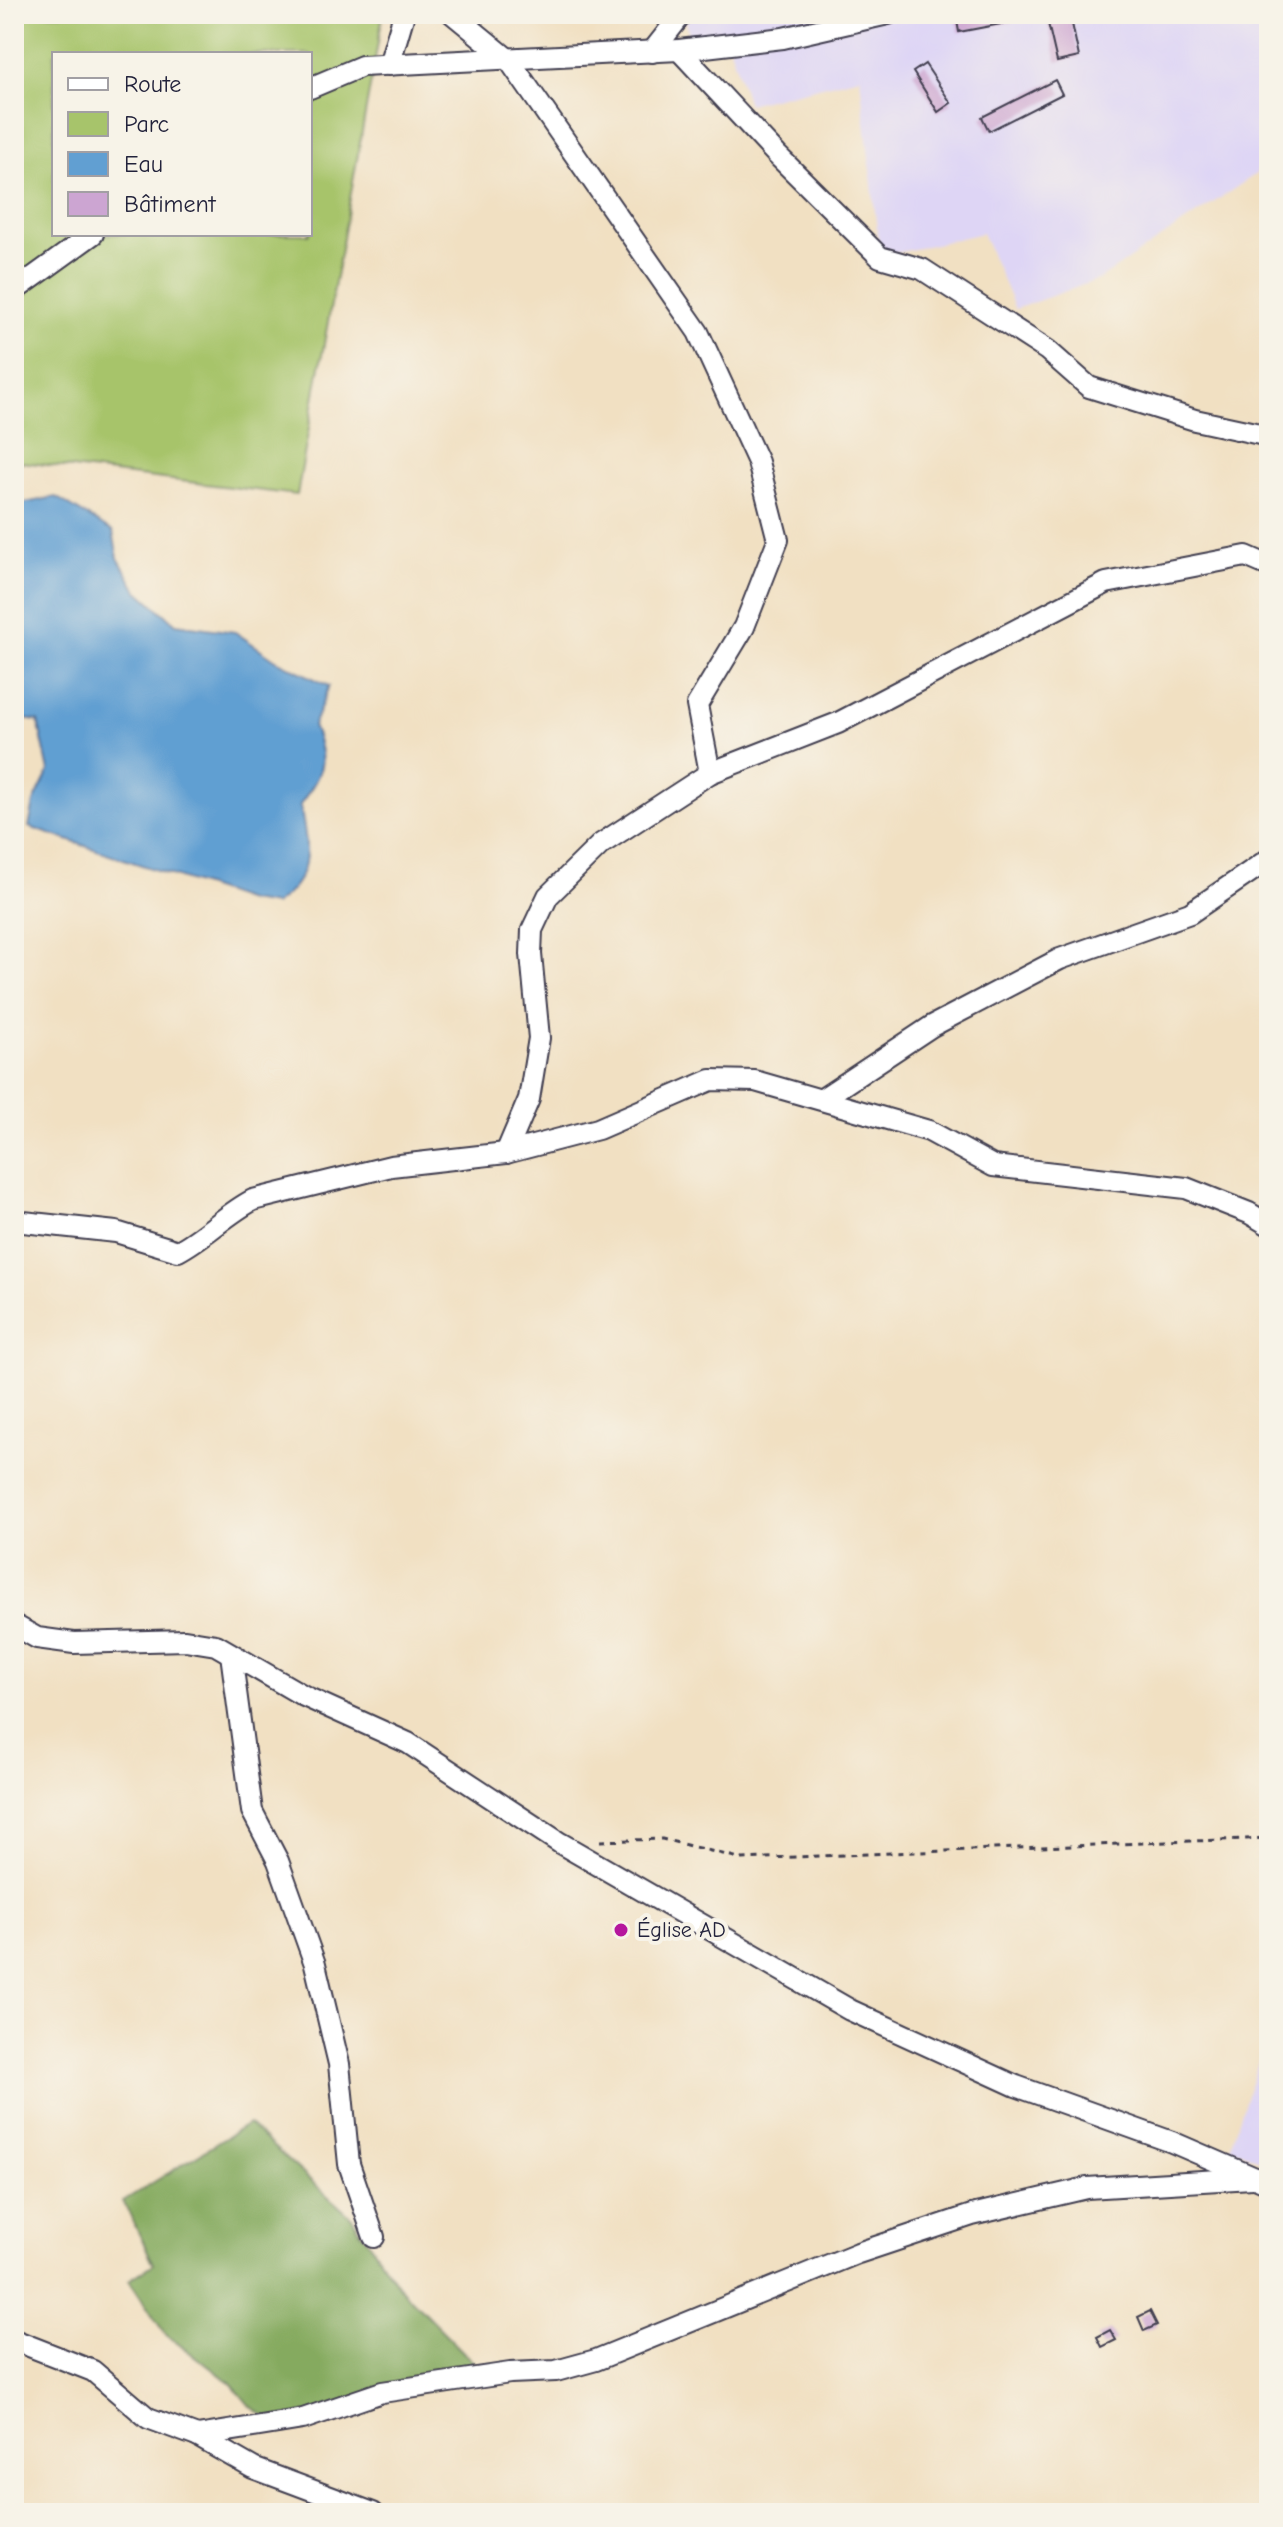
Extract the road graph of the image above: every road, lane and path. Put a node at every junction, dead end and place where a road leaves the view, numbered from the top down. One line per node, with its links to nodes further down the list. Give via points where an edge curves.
1 (404, 14): 8 (street)
2 (453, 14): 7 (street)
3 (682, 14): 6 (street)
4 (888, 14): 5 (street, via 783,38)
5 (679, 50): 6 (street); 12 (street, via 880,257 922,269 1047,350 1089,387)
6 (652, 52): 7 (street)
7 (509, 60): 8 (street); 14 (street, via 698,332 758,462 778,540 744,627 697,705)
8 (389, 65): 9 (street, via 362,66)
9 (312, 87)
10 (90, 236): 11 (street)
11 (14, 291)
12 (1269, 436)
13 (1269, 566): 14 (street, via 1246,556 1106,583 838,723)
14 (710, 773): 17 (street, via 601,844 548,896 532,930 539,1038 529,1099)
15 (1269, 859): 16 (street, via 1190,913 1060,959 932,1026)
16 (822, 1099): 17 (street, via 755,1081 711,1080 598,1129); 19 (street, via 929,1131 993,1166 1186,1188)
17 (506, 1153): 18 (street, via 391,1166 253,1200 178,1251 116,1232)
18 (14, 1221)
19 (1269, 1225)
20 (14, 1625): 21 (street, via 37,1638 74,1643 185,1640 216,1645)
21 (231, 1654): 23 (street, via 304,1696 408,1743); 25 (street, via 252,1811 278,1861 315,1964 339,2064 349,2164)
22 (1269, 1838): 23 (path, via 743,1859 662,1839)
23 (560, 1843): 24 (street, via 850,2010 1016,2086)
24 (1262, 2181): 27 (street, via 1087,2188 972,2215 858,2253 596,2360 556,2371 382,2392 303,2419)
25 (374, 2237)
26 (14, 2340): 27 (street, via 93,2371 148,2418)
27 (197, 2436): 28 (street, via 253,2468)
28 (373, 2513)

